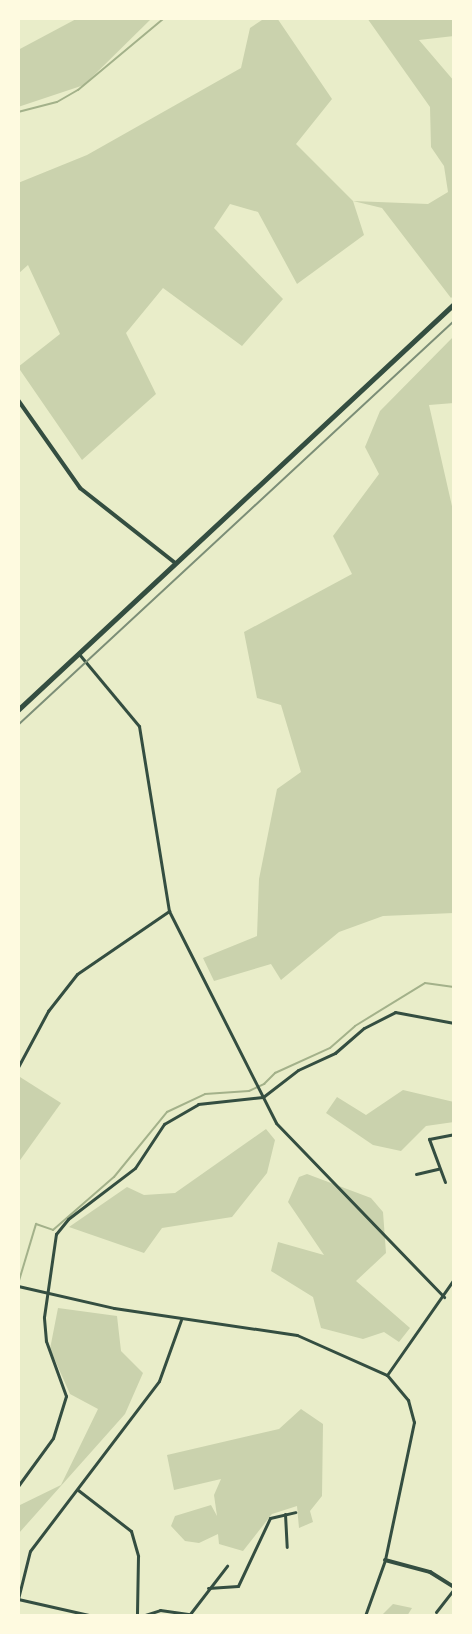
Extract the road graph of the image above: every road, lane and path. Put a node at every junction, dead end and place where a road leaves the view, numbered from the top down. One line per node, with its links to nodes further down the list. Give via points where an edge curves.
1 (454, 304): 3 (main road)
2 (18, 400): 3 (street, via 80,488)
3 (174, 562): 4 (main road)
4 (78, 653): 5 (main road); 6 (street, via 139,726)
5 (18, 710)
6 (169, 911): 8 (street, via 77,974 48,1011); 9 (street)
7 (454, 1023): 9 (street, via 395,1012 364,1028 335,1053 298,1070)
8 (18, 1067)
9 (263, 1097): 16 (street, via 198,1104 164,1124 135,1168 56,1234); 17 (street, via 298,1149)
10 (454, 1134): 11 (street, via 429,1139)
11 (438, 1170): 12 (street); 13 (street)
12 (416, 1174)
13 (445, 1182)
14 (454, 1279): 17 (street)
15 (18, 1286): 16 (street)
16 (46, 1294): 18 (street); 20 (street, via 46,1341 66,1396 53,1438)
17 (444, 1297): 19 (street)
18 (182, 1319): 19 (street, via 297,1335); 21 (street, via 159,1381)
19 (387, 1375): 25 (street, via 408,1400 414,1422)
20 (18, 1486)
21 (78, 1490): 29 (street, via 30,1551); 33 (street, via 131,1531 138,1556)
22 (295, 1512): 23 (street)
23 (285, 1514): 24 (street); 27 (street, via 270,1518 263,1527 238,1586)
24 (287, 1547)
25 (386, 1560): 28 (street, via 430,1572); 34 (street)
26 (227, 1566): 27 (street)
27 (208, 1588): 31 (street)
28 (454, 1588): 30 (street)
29 (18, 1599): 32 (street)
30 (436, 1612)
31 (190, 1615): 33 (street, via 160,1610)
32 (93, 1616)
33 (139, 1616)
34 (365, 1616)

